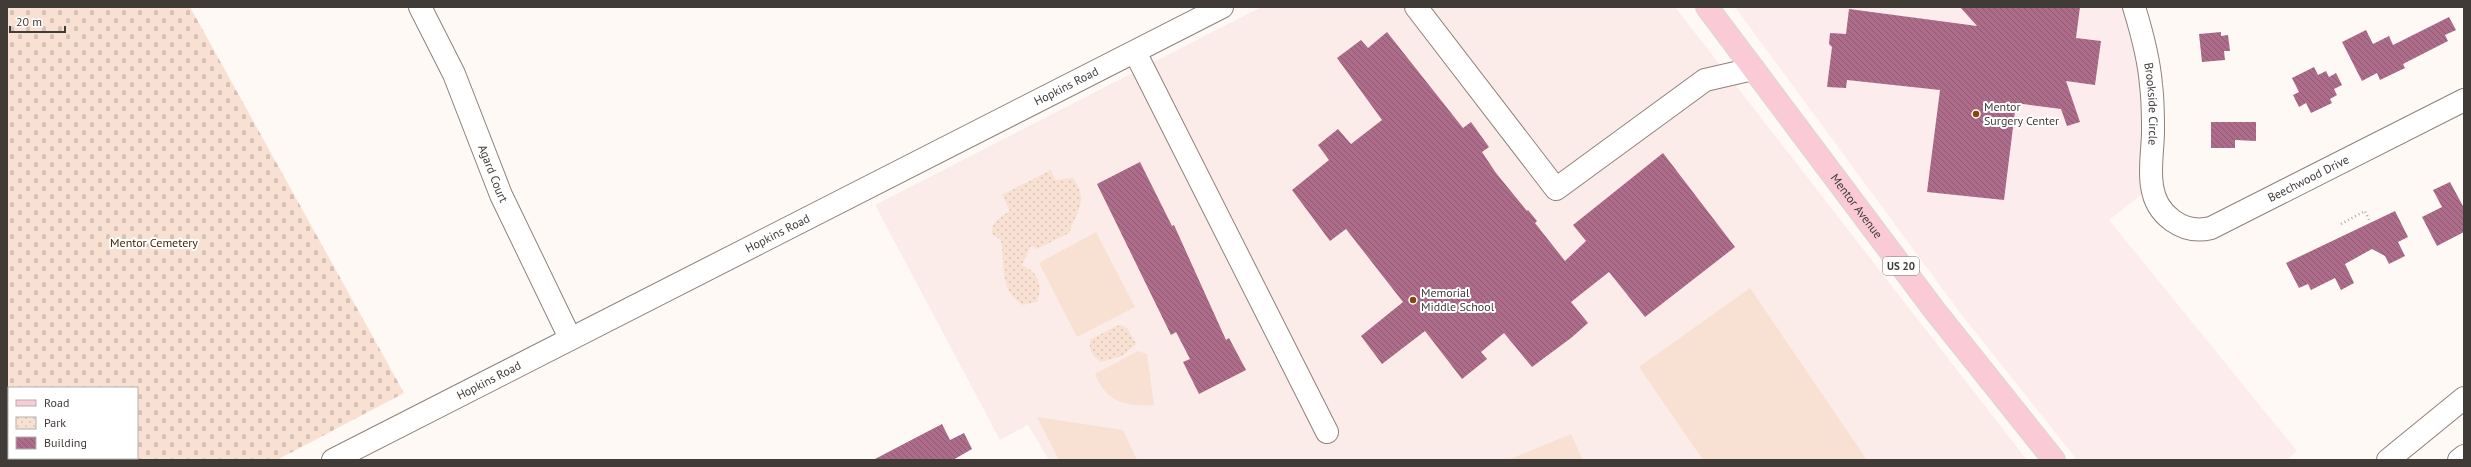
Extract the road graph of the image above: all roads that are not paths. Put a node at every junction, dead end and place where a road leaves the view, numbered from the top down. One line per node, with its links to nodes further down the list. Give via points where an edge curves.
1 (420, 7): 10 (street, Agard Court, via 454,74 501,195)
2 (1222, 7): 6 (street, Hopkins Road)
3 (1416, 7): 7 (street, via 1556,189 1706,80)
4 (1707, 7): 7 (main road, Mentor Avenue / US 20)
5 (2134, 7): 9 (street, Brookside Circle, via 2145,46 2151,85 2152,187)
6 (1134, 52): 10 (street, Hopkins Road); 12 (street)
7 (1753, 69): 15 (main road, Mentor Avenue / US 20, via 1935,312)
8 (2464, 100): 9 (street, Beechwood Drive, via 2211,228 2199,231 2186,229 2169,219)
9 (2158, 202)
10 (570, 338): 14 (street, Hopkins Road)
11 (2464, 398): 16 (street)
12 (1327, 432)
13 (2464, 456): 17 (street)
14 (333, 460)
15 (2054, 460)
16 (2388, 460)
17 (2459, 460)

